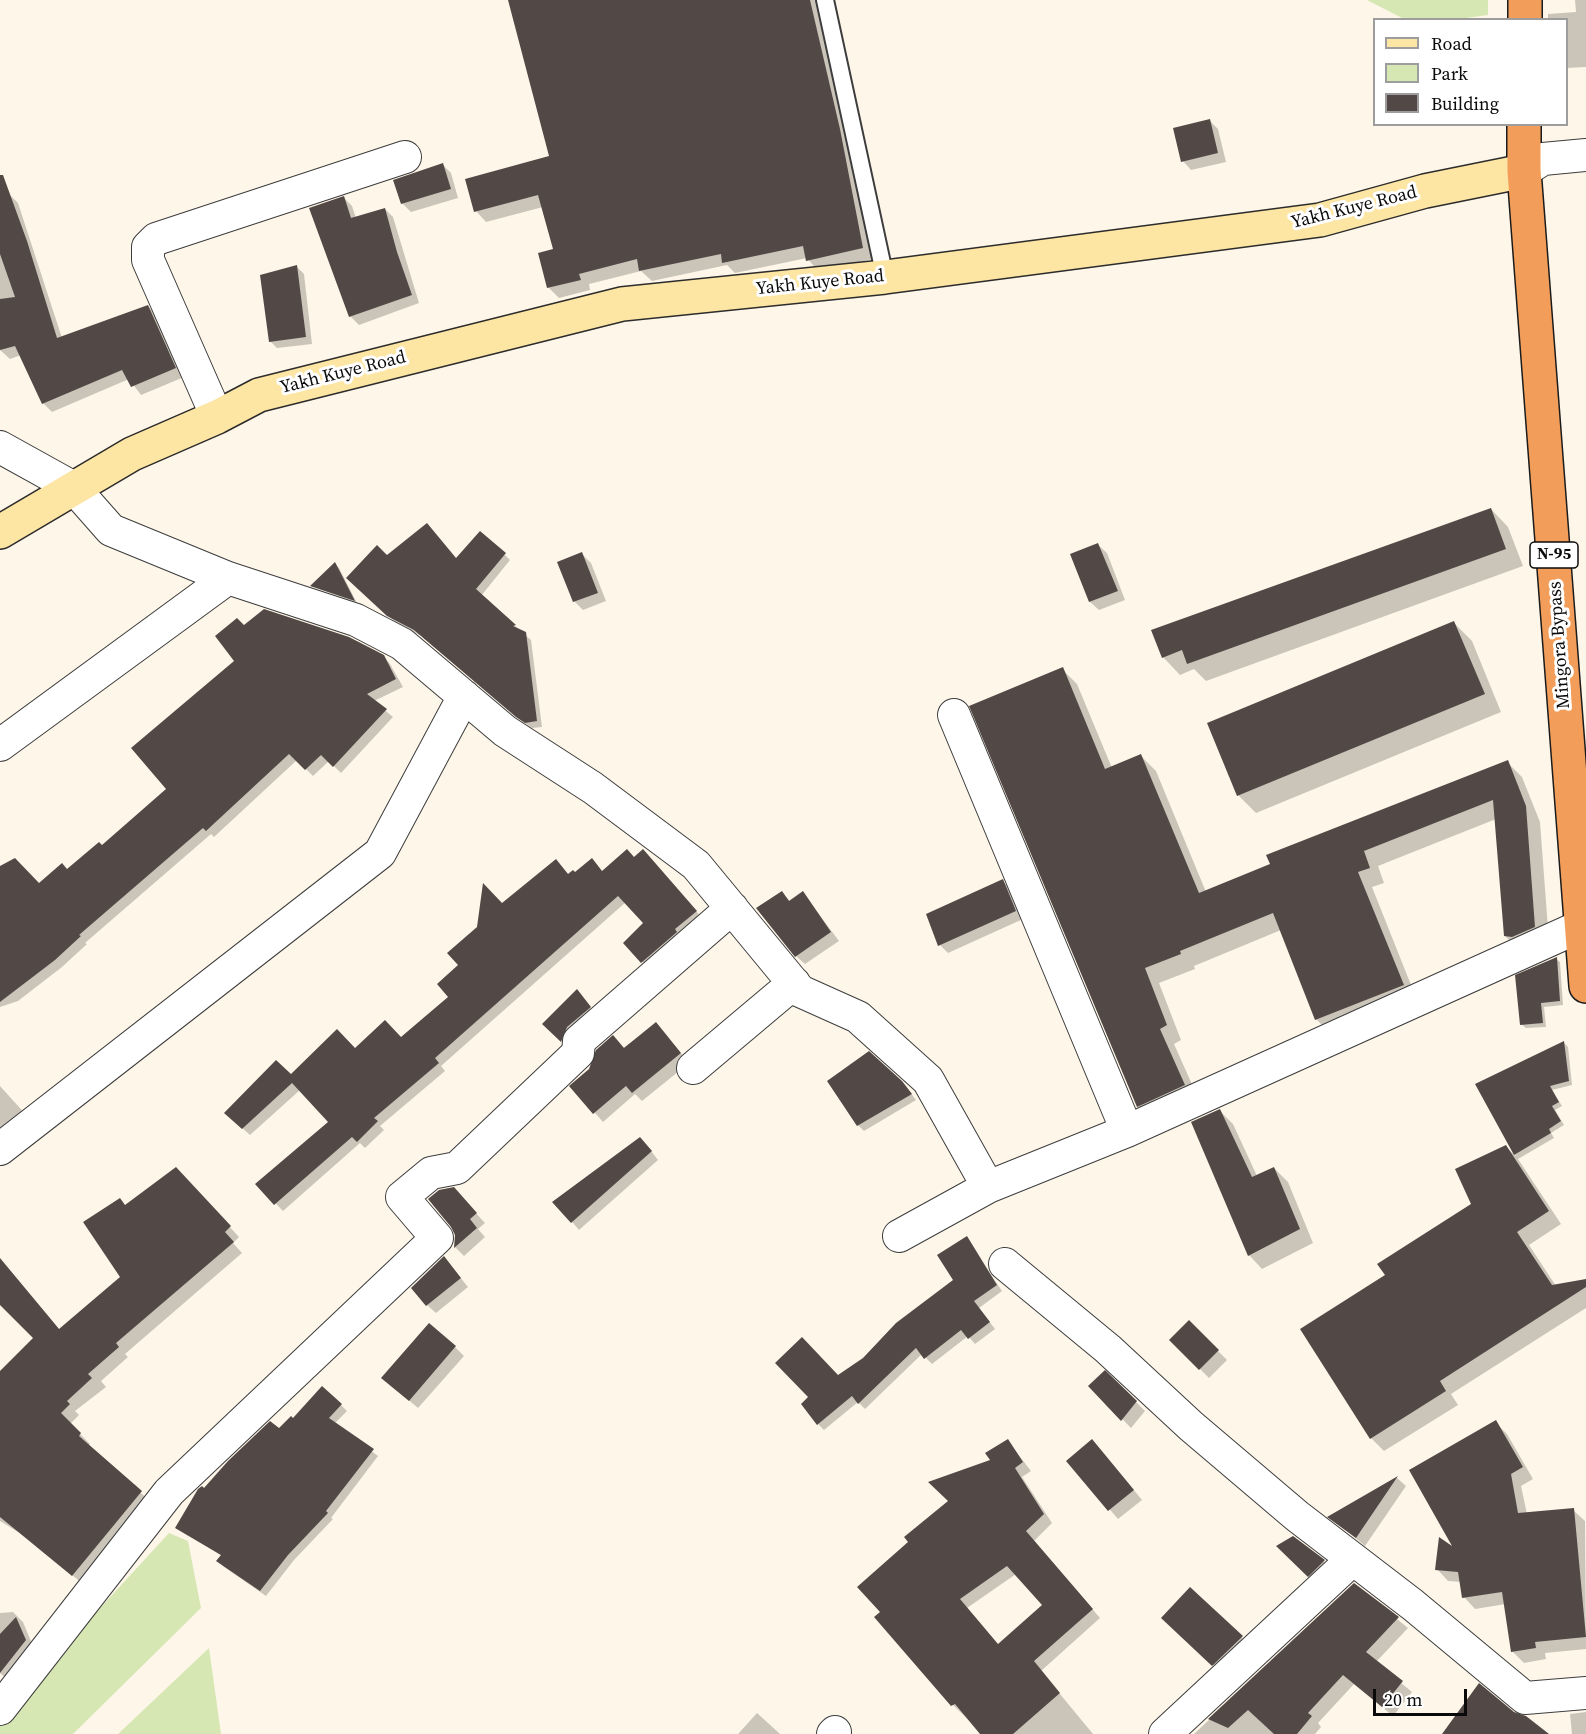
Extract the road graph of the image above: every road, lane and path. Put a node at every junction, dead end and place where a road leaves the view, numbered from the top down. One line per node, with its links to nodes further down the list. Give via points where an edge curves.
1 (825, 0): 8 (lane)
2 (1526, 0): 3 (highway)
3 (1525, 18)
4 (1524, 126): 7 (highway, Mingora Bypass / N-95)
5 (1586, 154): 7 (street, via 1543,159)
6 (405, 157): 9 (street, via 156,239 148,247 148,260)
7 (1524, 171): 8 (main road, Yakh Kuye Road, via 1425,190 1320,220); 18 (highway, Mingora Bypass / N-95)
8 (885, 277): 9 (main road, Yakh Kuye Road, via 622,304 259,395)
9 (217, 417): 11 (main road, Yakh Kuye Road, via 132,454)
10 (0, 447): 11 (street)
11 (74, 488): 12 (main road, Yakh Kuye Road); 13 (street, via 111,530)
12 (0, 532)
13 (228, 578): 14 (street, via 356,620 402,644); 16 (street)
14 (464, 696): 17 (street, via 505,731 593,788 696,865); 23 (street, via 380,853)
15 (954, 715): 22 (street)
16 (0, 745)
17 (732, 908): 19 (street); 29 (street, via 579,1041 578,1053 457,1168 431,1173 402,1197 437,1238 170,1492)
18 (1581, 926): 20 (highway, Mingora Bypass / N-95); 22 (street)
19 (794, 983): 21 (street); 24 (street, via 800,991 858,1017 928,1080)
20 (1586, 986)
21 (693, 1068)
22 (1127, 1131): 24 (street)
23 (0, 1149)
24 (988, 1186): 25 (street)
25 (899, 1236)
26 (1005, 1264): 27 (street)
27 (1353, 1560): 28 (street, via 1525,1698); 30 (street)
28 (1586, 1693)
29 (0, 1709)
30 (1165, 1734)

